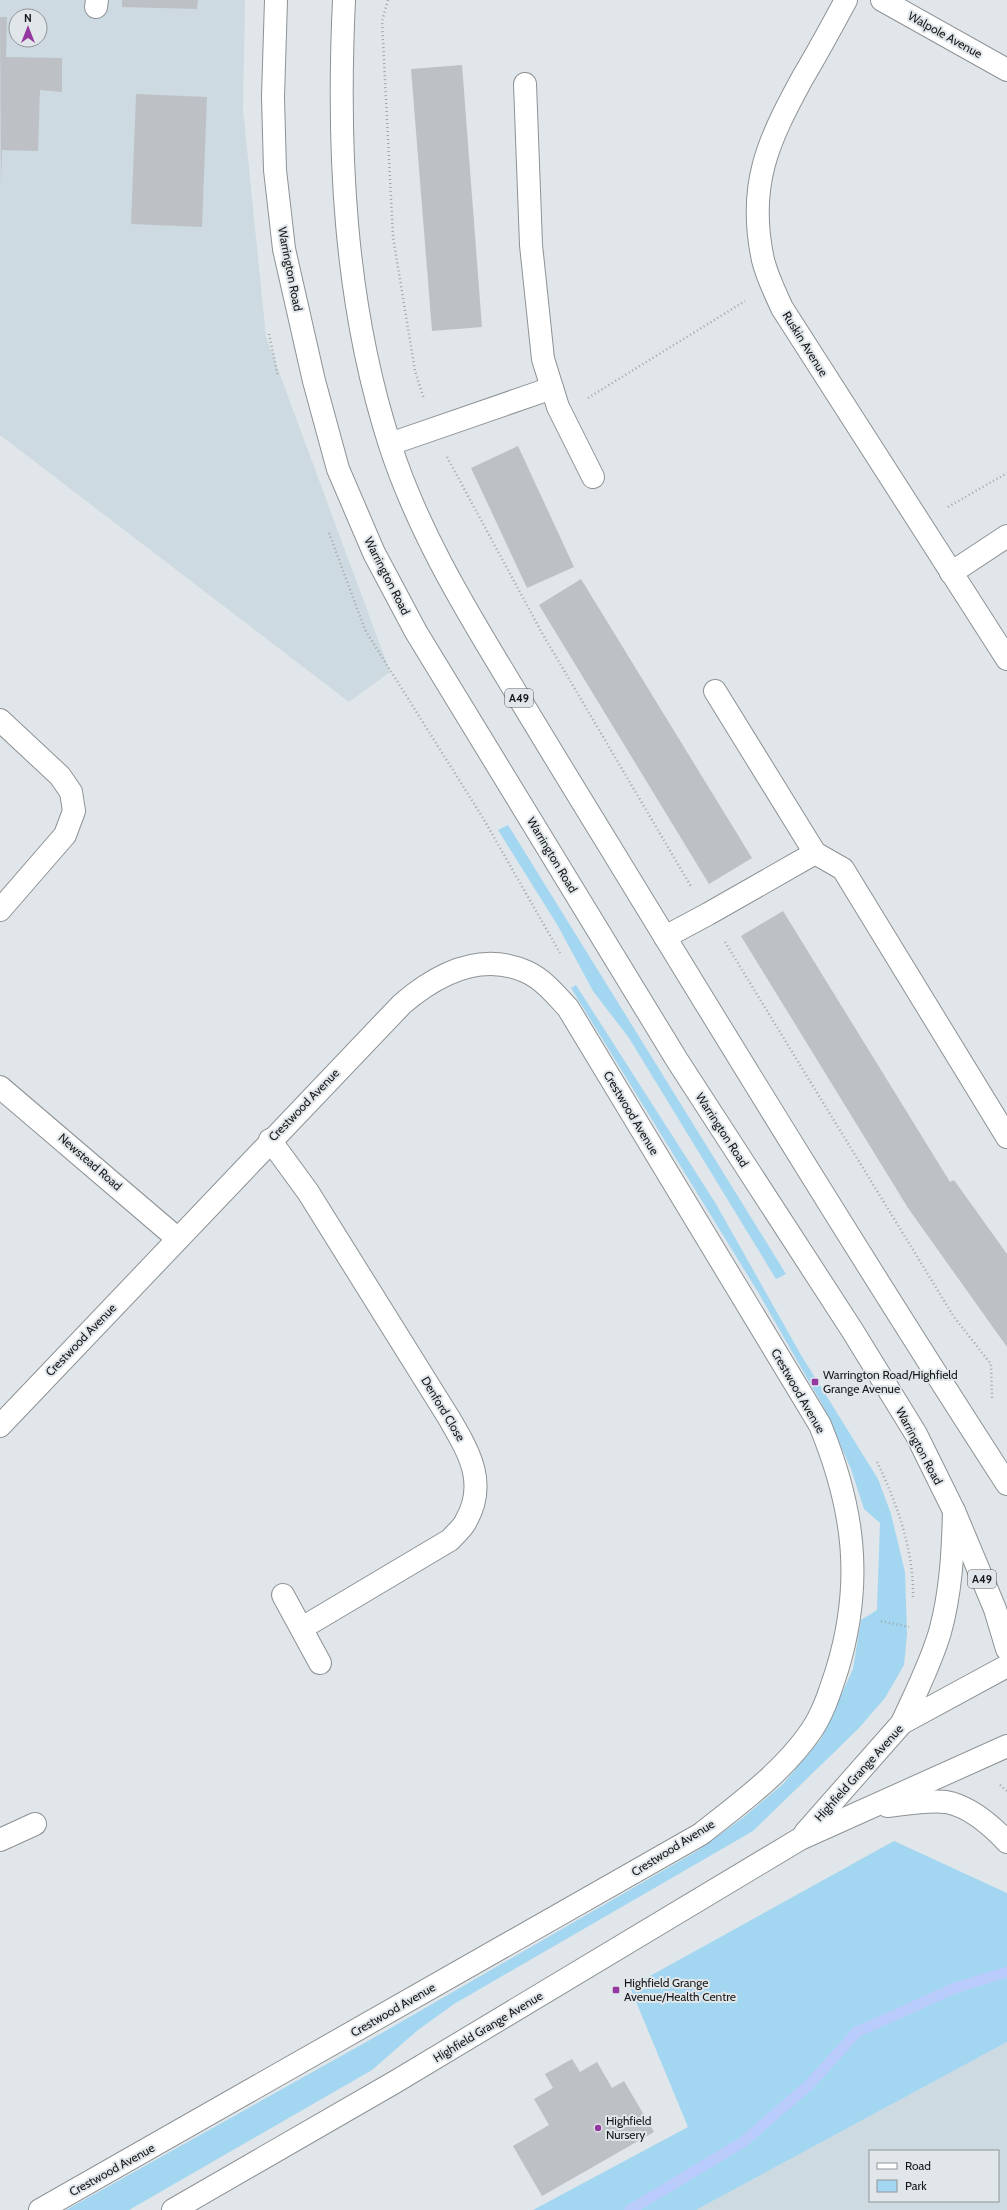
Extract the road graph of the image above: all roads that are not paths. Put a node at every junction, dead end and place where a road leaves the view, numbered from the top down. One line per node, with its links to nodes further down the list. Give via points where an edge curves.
1 (276, 0): 24 (main road, Warrington Road / A49, via 273,97 275,170 284,249 314,381 338,469 374,553 416,632 677,1060 852,1330 916,1434)
2 (344, 0): 8 (main road, A49, via 341,108 348,233 364,353)
3 (846, 0): 11 (main road, Ruskin Avenue, via 769,143 758,200 763,261 782,308)
4 (882, 0): 5 (main road, Walpole Avenue)
5 (1007, 70)
6 (525, 84): 7 (main road, via 531,245 543,359)
7 (552, 388): 8 (main road); 9 (main road)
8 (390, 444): 17 (main road, A49, via 415,514 455,593)
9 (593, 477)
10 (1007, 536): 11 (main road)
11 (951, 573): 12 (main road, Ruskin Avenue)
12 (1007, 659)
13 (715, 691): 15 (main road)
14 (0, 720): 16 (main road, via 60,776 71,792 74,811 65,835)
15 (815, 853): 17 (main road); 19 (main road, via 843,869)
16 (0, 910)
17 (665, 937): 23 (main road, A49)
18 (0, 1087): 21 (main road, Newstead Road)
19 (1007, 1137)
20 (270, 1140): 21 (main road, Crestwood Avenue); 26 (main road, Denford Close, via 308,1192 449,1418 468,1451 474,1466 476,1482 466,1522 450,1540); 37 (main road, Crestwood Avenue, via 402,1004 423,986 473,964 506,965 528,972 547,986 568,1008 820,1425 836,1464 851,1535 852,1581 843,1650 827,1702 811,1730 793,1753 749,1797 701,1834)
21 (178, 1239): 22 (main road, Crestwood Avenue)
22 (0, 1426)
23 (1007, 1484)
24 (954, 1511): 27 (main road, Warrington Road / A49, via 994,1609); 30 (main road, via 953,1565 940,1634)
25 (283, 1595): 26 (main road)
26 (302, 1628): 28 (main road)
27 (1007, 1649)
28 (320, 1663)
29 (1007, 1666): 30 (main road, Highfield Grange Avenue)
30 (902, 1723): 35 (main road, Highfield Grange Avenue)
31 (1007, 1746): 32 (main road, Highfield Grange Avenue)
32 (868, 1808): 35 (main road, Highfield Grange Avenue); 36 (main road, via 946,1802 968,1810 996,1830)
33 (35, 1824): 34 (main road)
34 (1, 1836)
35 (800, 1839): 38 (main road, Highfield Grange Avenue, via 395,2082)
36 (1007, 1842)
37 (40, 2210)
38 (173, 2210)

